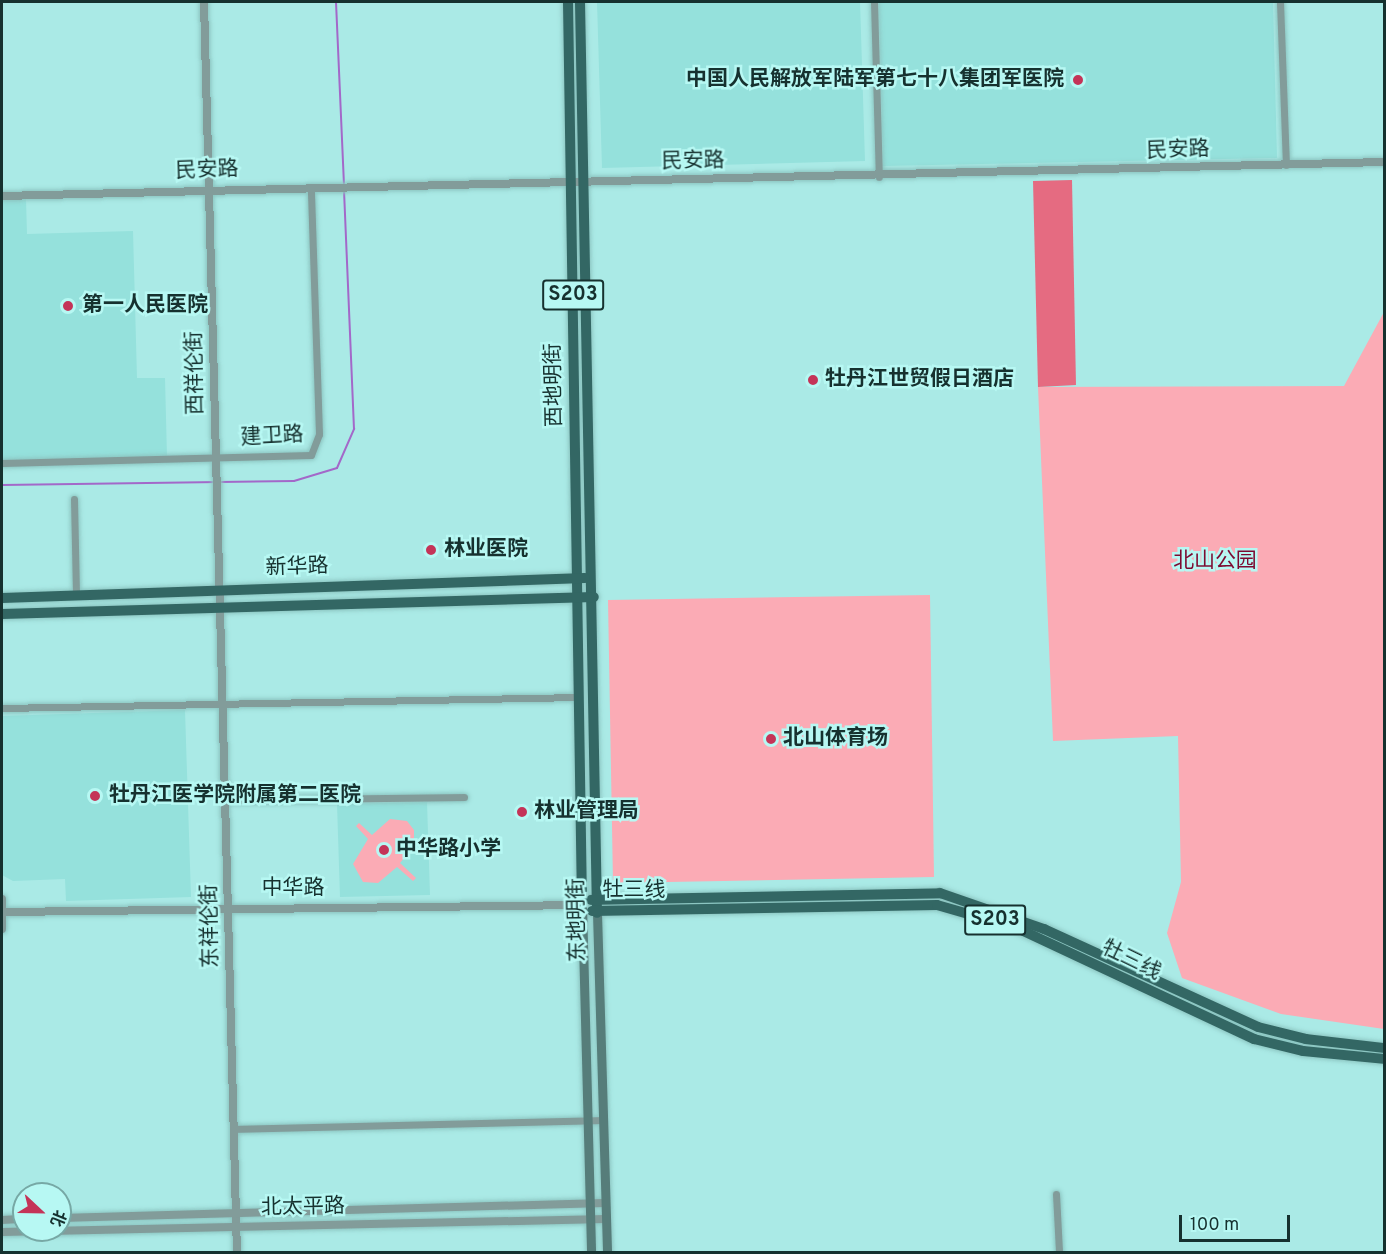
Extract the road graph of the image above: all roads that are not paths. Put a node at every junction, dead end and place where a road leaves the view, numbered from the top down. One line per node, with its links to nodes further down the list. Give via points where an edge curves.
1 (204, 2): 12 (street, 西祥伦街)
2 (568, 2): 10 (main road, 西地明街 / S203)
3 (580, 2): 9 (main road, 西地明街 / S203)
4 (873, 2): 8 (street)
5 (1280, 2): 7 (street)
6 (1384, 162): 7 (street, 民安路)
7 (1286, 165): 8 (street, 民安路)
8 (879, 177): 9 (street, 民安路)
9 (584, 182): 10 (street, 民安路); 17 (main road, 西地明街 / S203)
10 (572, 183): 11 (street, 民安路); 18 (main road, 西地明街 / S203)
11 (311, 187): 12 (street, 民安路); 14 (street, 建卫路, via 318,448 311,454)
12 (209, 188): 13 (street, 民安路); 14 (street, 西祥伦街)
13 (2, 196)
14 (216, 457): 15 (street, 建卫路); 21 (street, 西祥伦街)
15 (2, 463)
16 (74, 499): 19 (street)
17 (594, 587): 18 (main road, 新华路); 18 (main road); 28 (main road, 东地明街 / S203)
18 (578, 588): 21 (main road, 新华路); 21 (main road); 23 (main road, 东地明街 / S203)
19 (76, 596): 20 (main road, 新华路); 21 (main road, 新华路)
20 (2, 598)
21 (219, 599): 22 (main road); 24 (street, 东祥伦街)
22 (2, 614)
23 (579, 697): 24 (street); 30 (main road, 东地明街 / S203)
24 (222, 704): 25 (street); 27 (street, 东祥伦街)
25 (2, 708)
26 (465, 796): 27 (street)
27 (225, 800): 31 (street, 东祥伦街)
28 (596, 897): 30 (main road, 牡三线 / S203); 33 (main road, 东地明街 / S203); 35 (main road, 牡三线 / S203, via 940,893 1044,929 1258,1027 1306,1039)
29 (2, 899): 32 (street)
30 (582, 904): 31 (street, 中华路); 33 (main road, 牡三线); 38 (main road, 东地明街)
31 (229, 907): 32 (street, 中华路); 39 (street, 东祥伦街)
32 (4, 912): 34 (street)
33 (597, 913): 36 (main road, 牡三线 / S203, via 937,905 1017,928 1254,1039 1303,1051); 37 (main road, 东地明街)
34 (2, 929)
35 (1384, 1048)
36 (1384, 1059)
37 (602, 1120): 38 (street); 41 (main road, 东地明街)
38 (587, 1121): 39 (street); 42 (main road, 东地明街)
39 (234, 1129): 43 (street, 东祥伦街)
40 (1056, 1194): 52 (street)
41 (605, 1203): 42 (street, 北太平路); 45 (main road, 东地明街)
42 (589, 1204): 43 (street, 北太平路); 46 (main road, 东地明街)
43 (236, 1213): 44 (street, 北太平路); 47 (street, 东祥伦街)
44 (72, 1218)
45 (606, 1219): 46 (street, 北太平路); 51 (main road, 东地明街)
46 (590, 1220): 47 (street, 北太平路); 50 (main road, 东地明街)
47 (237, 1227): 48 (street, 北太平路); 49 (street, 东祥伦街)
48 (2, 1232)
49 (237, 1252)
50 (591, 1252)
51 (607, 1252)
52 (1059, 1252)

